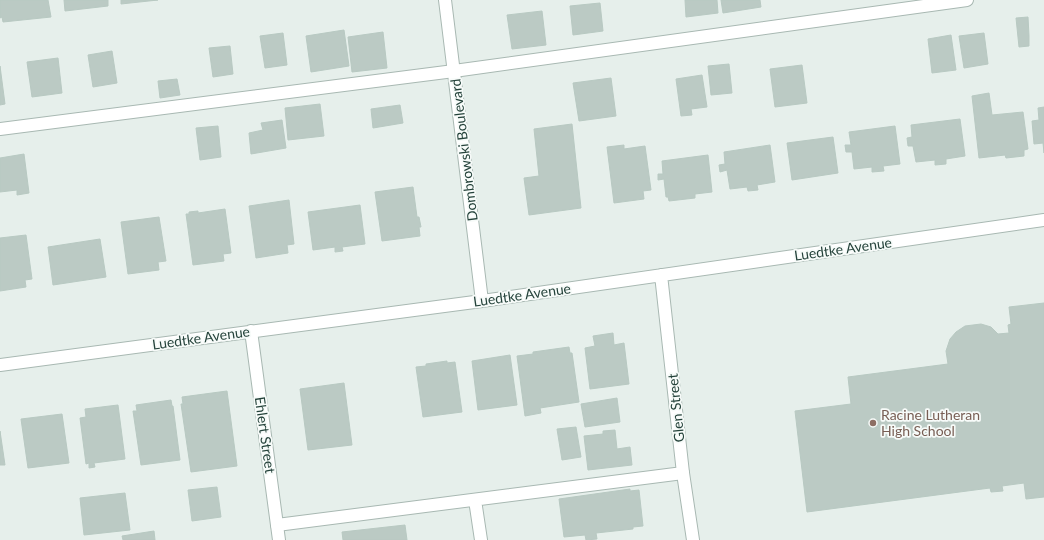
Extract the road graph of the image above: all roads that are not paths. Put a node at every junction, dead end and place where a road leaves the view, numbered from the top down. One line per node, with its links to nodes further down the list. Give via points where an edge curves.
1 (445, 0): 3 (street, Dombrowski Boulevard)
2 (967, 0): 3 (street)
3 (454, 71): 4 (street); 7 (street, Dombrowski Boulevard)
4 (0, 129)
5 (1044, 220): 6 (street, Luedtke Avenue)
6 (661, 275): 7 (street, Luedtke Avenue); 10 (street, Glen Street)
7 (482, 301): 8 (street, Luedtke Avenue)
8 (251, 331): 9 (street, Luedtke Avenue); 12 (street, Ehlert Street)
9 (0, 365)
10 (683, 473): 11 (street); 15 (street, Glen Street)
11 (475, 500): 12 (street); 14 (street)
12 (277, 525): 13 (street, Ehlert Street)
13 (279, 540)
14 (481, 540)
15 (693, 540)

